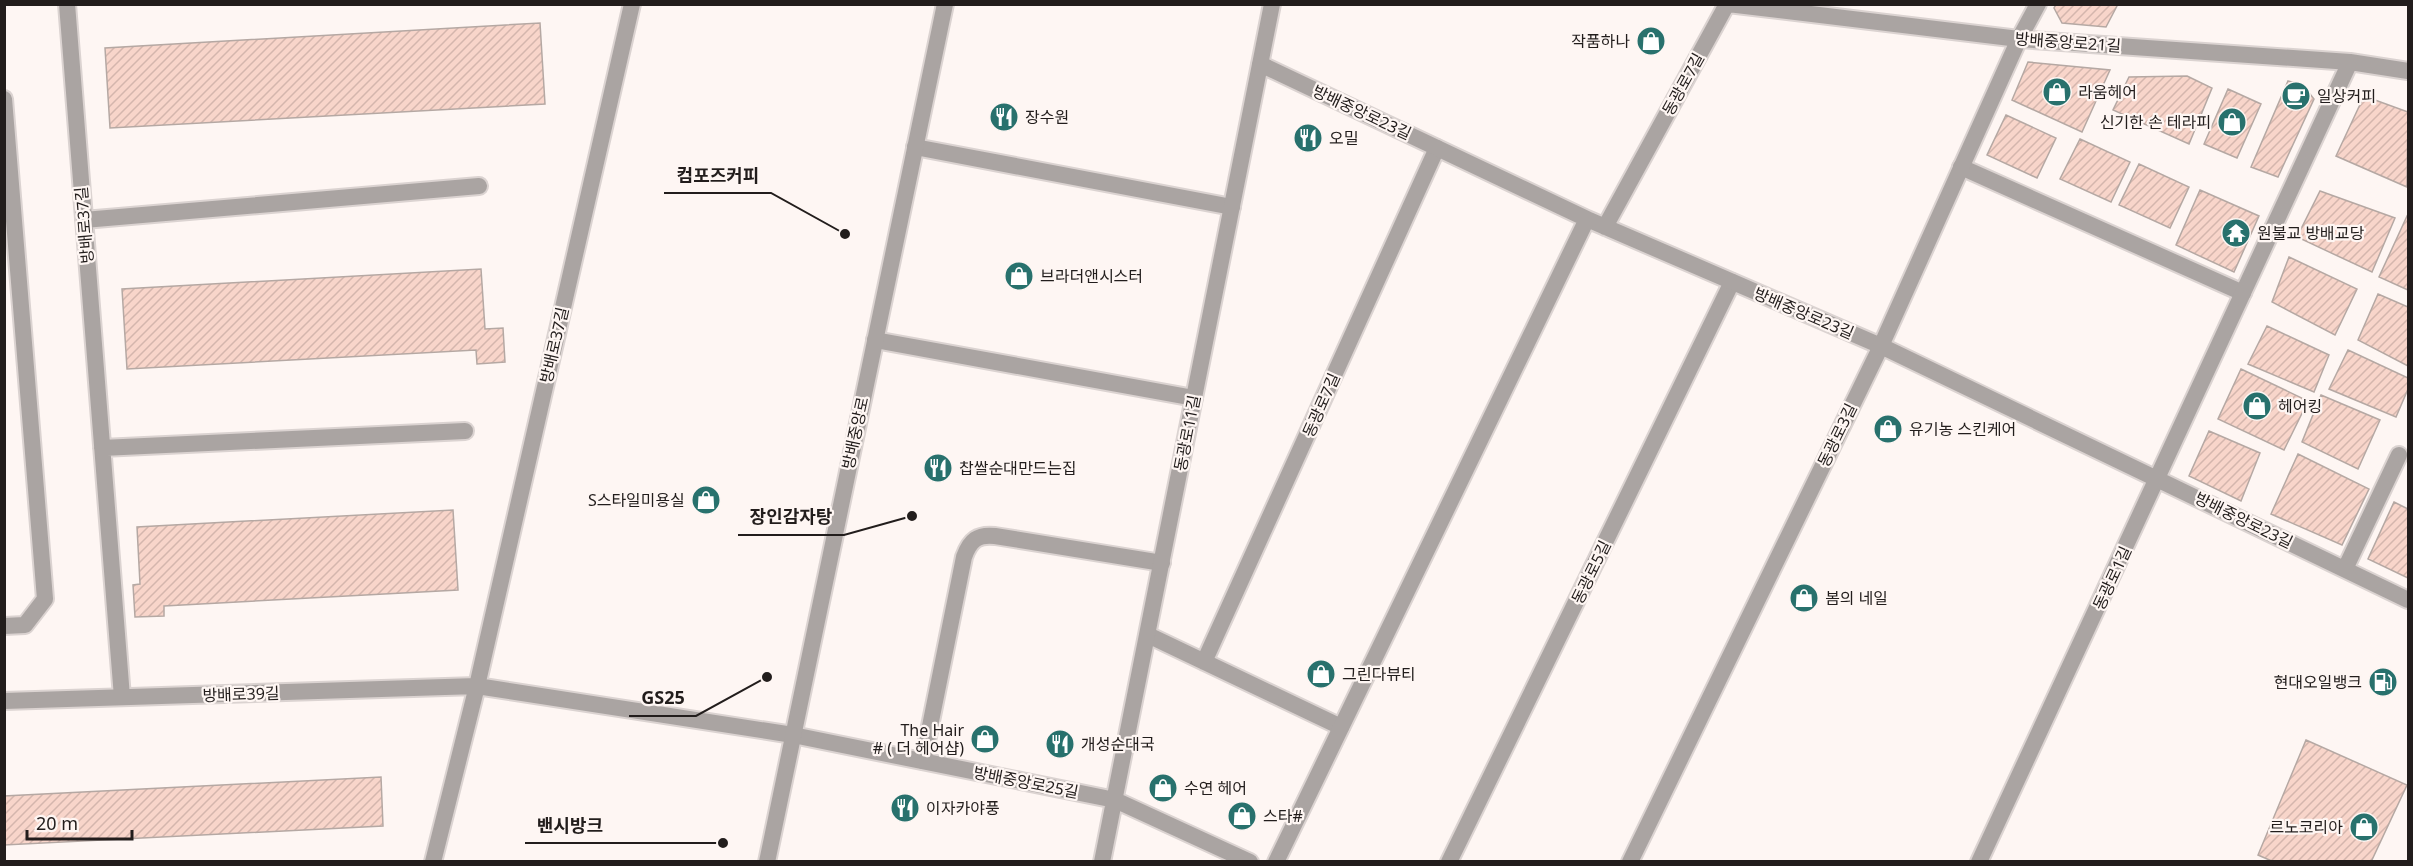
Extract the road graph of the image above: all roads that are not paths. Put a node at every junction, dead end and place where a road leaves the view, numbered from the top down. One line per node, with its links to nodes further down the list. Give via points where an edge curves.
1 (67, 4): 18 (street, 방배로37길)
2 (632, 4): 35 (street, 방배로37길)
3 (945, 4): 12 (street, 방배중앙로)
4 (1272, 4): 9 (street, 동광로11길)
5 (1727, 4): 7 (street, 방배중앙로21길); 19 (street, 동광로7길)
6 (2038, 4): 7 (street, 동광로3길)
7 (2019, 39): 8 (street, 방배중앙로21길); 14 (street, 동광로3길)
8 (2350, 62): 10 (street, 방배중앙로21길); 21 (street, 동광로1길)
9 (1260, 64): 13 (street, 방배중앙로23길); 16 (street, 동광로11길)
10 (2409, 70)
11 (4, 99): 32 (street, via 45,598 25,625)
12 (915, 147): 16 (street); 22 (street, 방배중앙로)
13 (1437, 148): 17 (street, 방배중앙로23길); 34 (street, 동광로7길)
14 (1961, 167): 21 (street); 23 (street, 동광로3길)
15 (479, 186): 18 (street)
16 (1232, 207): 24 (street, 동광로11길)
17 (1587, 219): 19 (street, 방배중앙로23길); 38 (street)
18 (84, 220): 26 (street, 방배로37길)
19 (1605, 227): 20 (street, 방배중앙로23길)
20 (1732, 282): 23 (street, 방배중앙로23길); 47 (street, 동광로5길)
21 (2243, 293): 28 (street, 동광로1길)
22 (875, 340): 24 (street); 39 (street, 방배중앙로)
23 (1881, 346): 28 (street, 방배중앙로23길); 48 (street, 동광로3길)
24 (1194, 398): 29 (street, 동광로11길)
25 (465, 431): 26 (street)
26 (102, 448): 36 (street, 방배로37길)
27 (2399, 455): 30 (street)
28 (2159, 479): 30 (street, 방배중앙로23길); 49 (street, 동광로1길)
29 (1162, 563): 33 (street, 동광로11길); 40 (street, via 995,536 978,537 971,542 964,557)
30 (2345, 569): 31 (street, 방배중앙로23길)
31 (2409, 600)
32 (4, 626)
33 (1148, 635): 34 (street); 41 (street, 동광로11길)
34 (1204, 662): 38 (street)
35 (477, 686): 36 (street, 방배로39길); 39 (street, 방배로39길); 42 (street)
36 (122, 697): 37 (street, 방배로39길)
37 (4, 701)
38 (1341, 726): 46 (street)
39 (792, 735): 40 (street, 방배중앙로25길); 43 (street, 방배중앙로)
40 (923, 761): 41 (street, 방배중앙로25길)
41 (1115, 800): 44 (street, 동광로11길); 45 (street, 방배중앙로25길)
42 (433, 861)
43 (767, 861)
44 (1102, 861)
45 (1250, 861)
46 (1276, 861)
47 (1449, 861)
48 (1630, 861)
49 (1979, 861)

